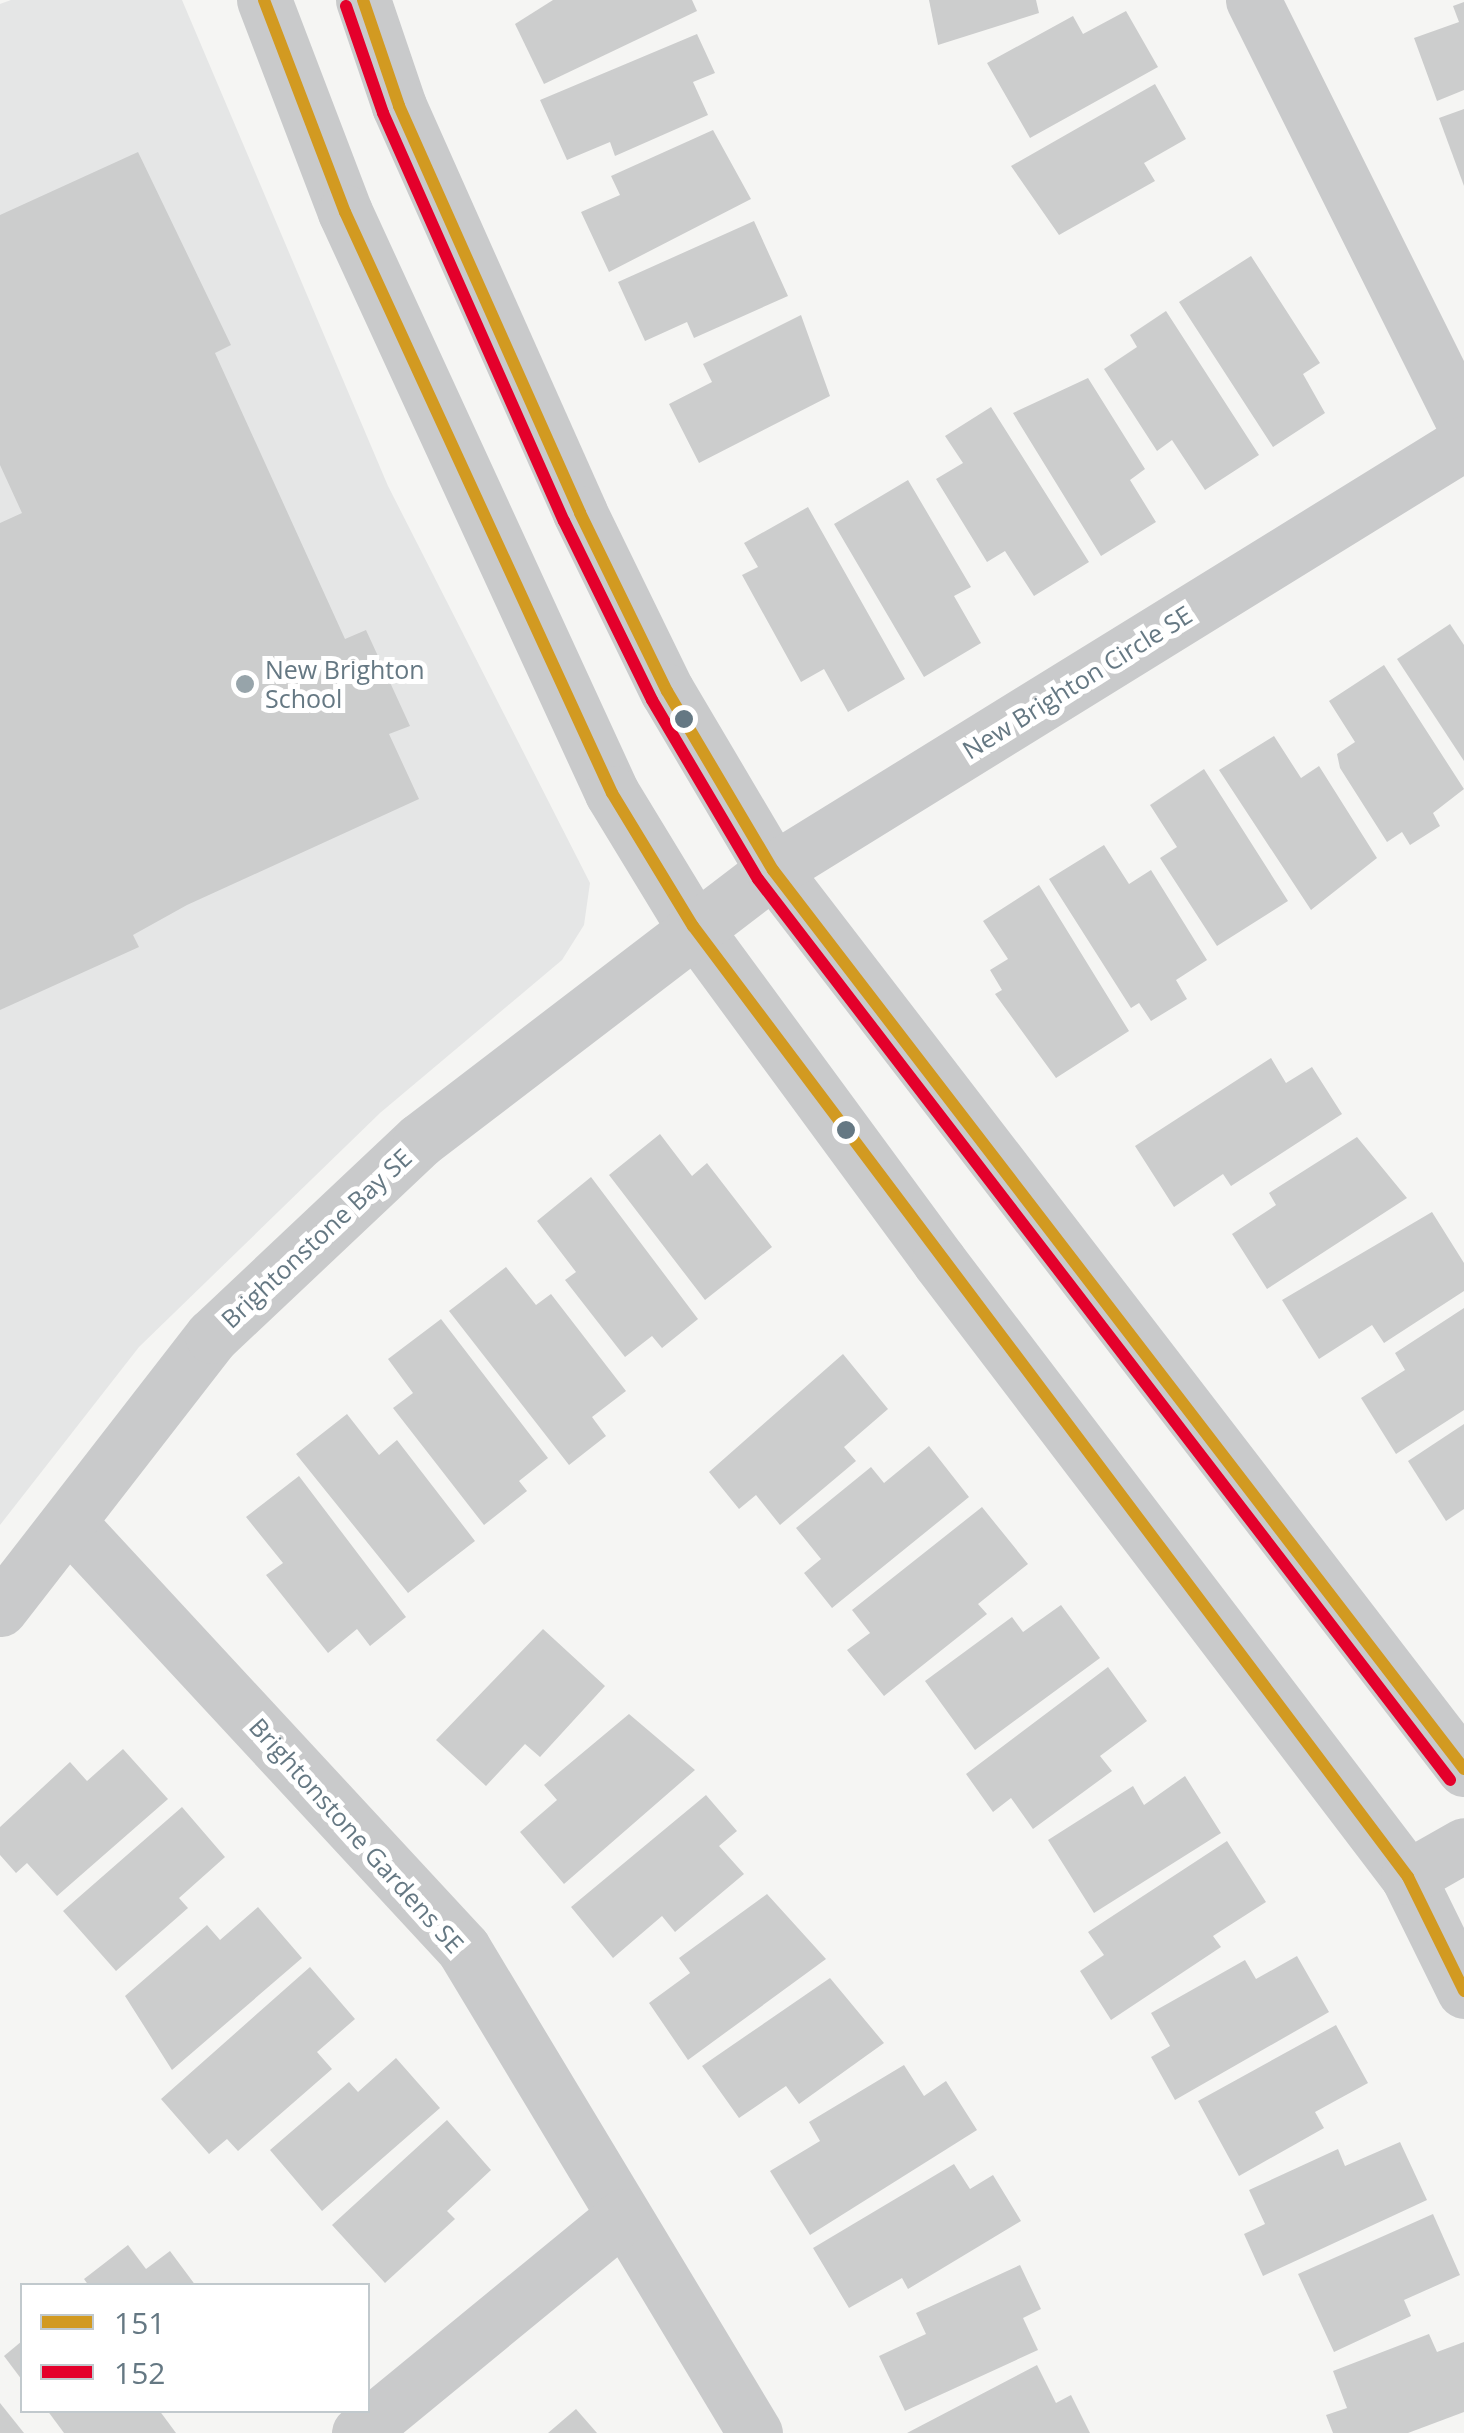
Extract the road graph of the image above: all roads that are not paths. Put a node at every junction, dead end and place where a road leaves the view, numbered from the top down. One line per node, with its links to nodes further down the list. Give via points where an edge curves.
1 (264, 0): 7 (street, via 345,212 596,757)
2 (362, 0): 6 (street, via 399,106 580,514 667,690)
3 (1252, 0): 4 (street)
4 (1464, 423)
5 (1464, 443): 6 (street, New Brighton Circle SE)
6 (773, 870): 7 (street, New Brighton Circle SE); 10 (street)
7 (693, 926): 8 (street, Brightonstone Bay SE, via 420,1140 212,1336); 12 (street)
8 (71, 1525): 9 (street, Brightonstone Bay SE); 14 (street, Brightonstone Gardens SE, via 463,1948)
9 (0, 1610)
10 (1464, 1769)
11 (1464, 1845): 12 (street)
12 (1408, 1877): 13 (street)
13 (1464, 1991)
14 (623, 2216): 15 (street); 16 (street, Brightonstone Gardens SE)
15 (359, 2433)
16 (755, 2433)

